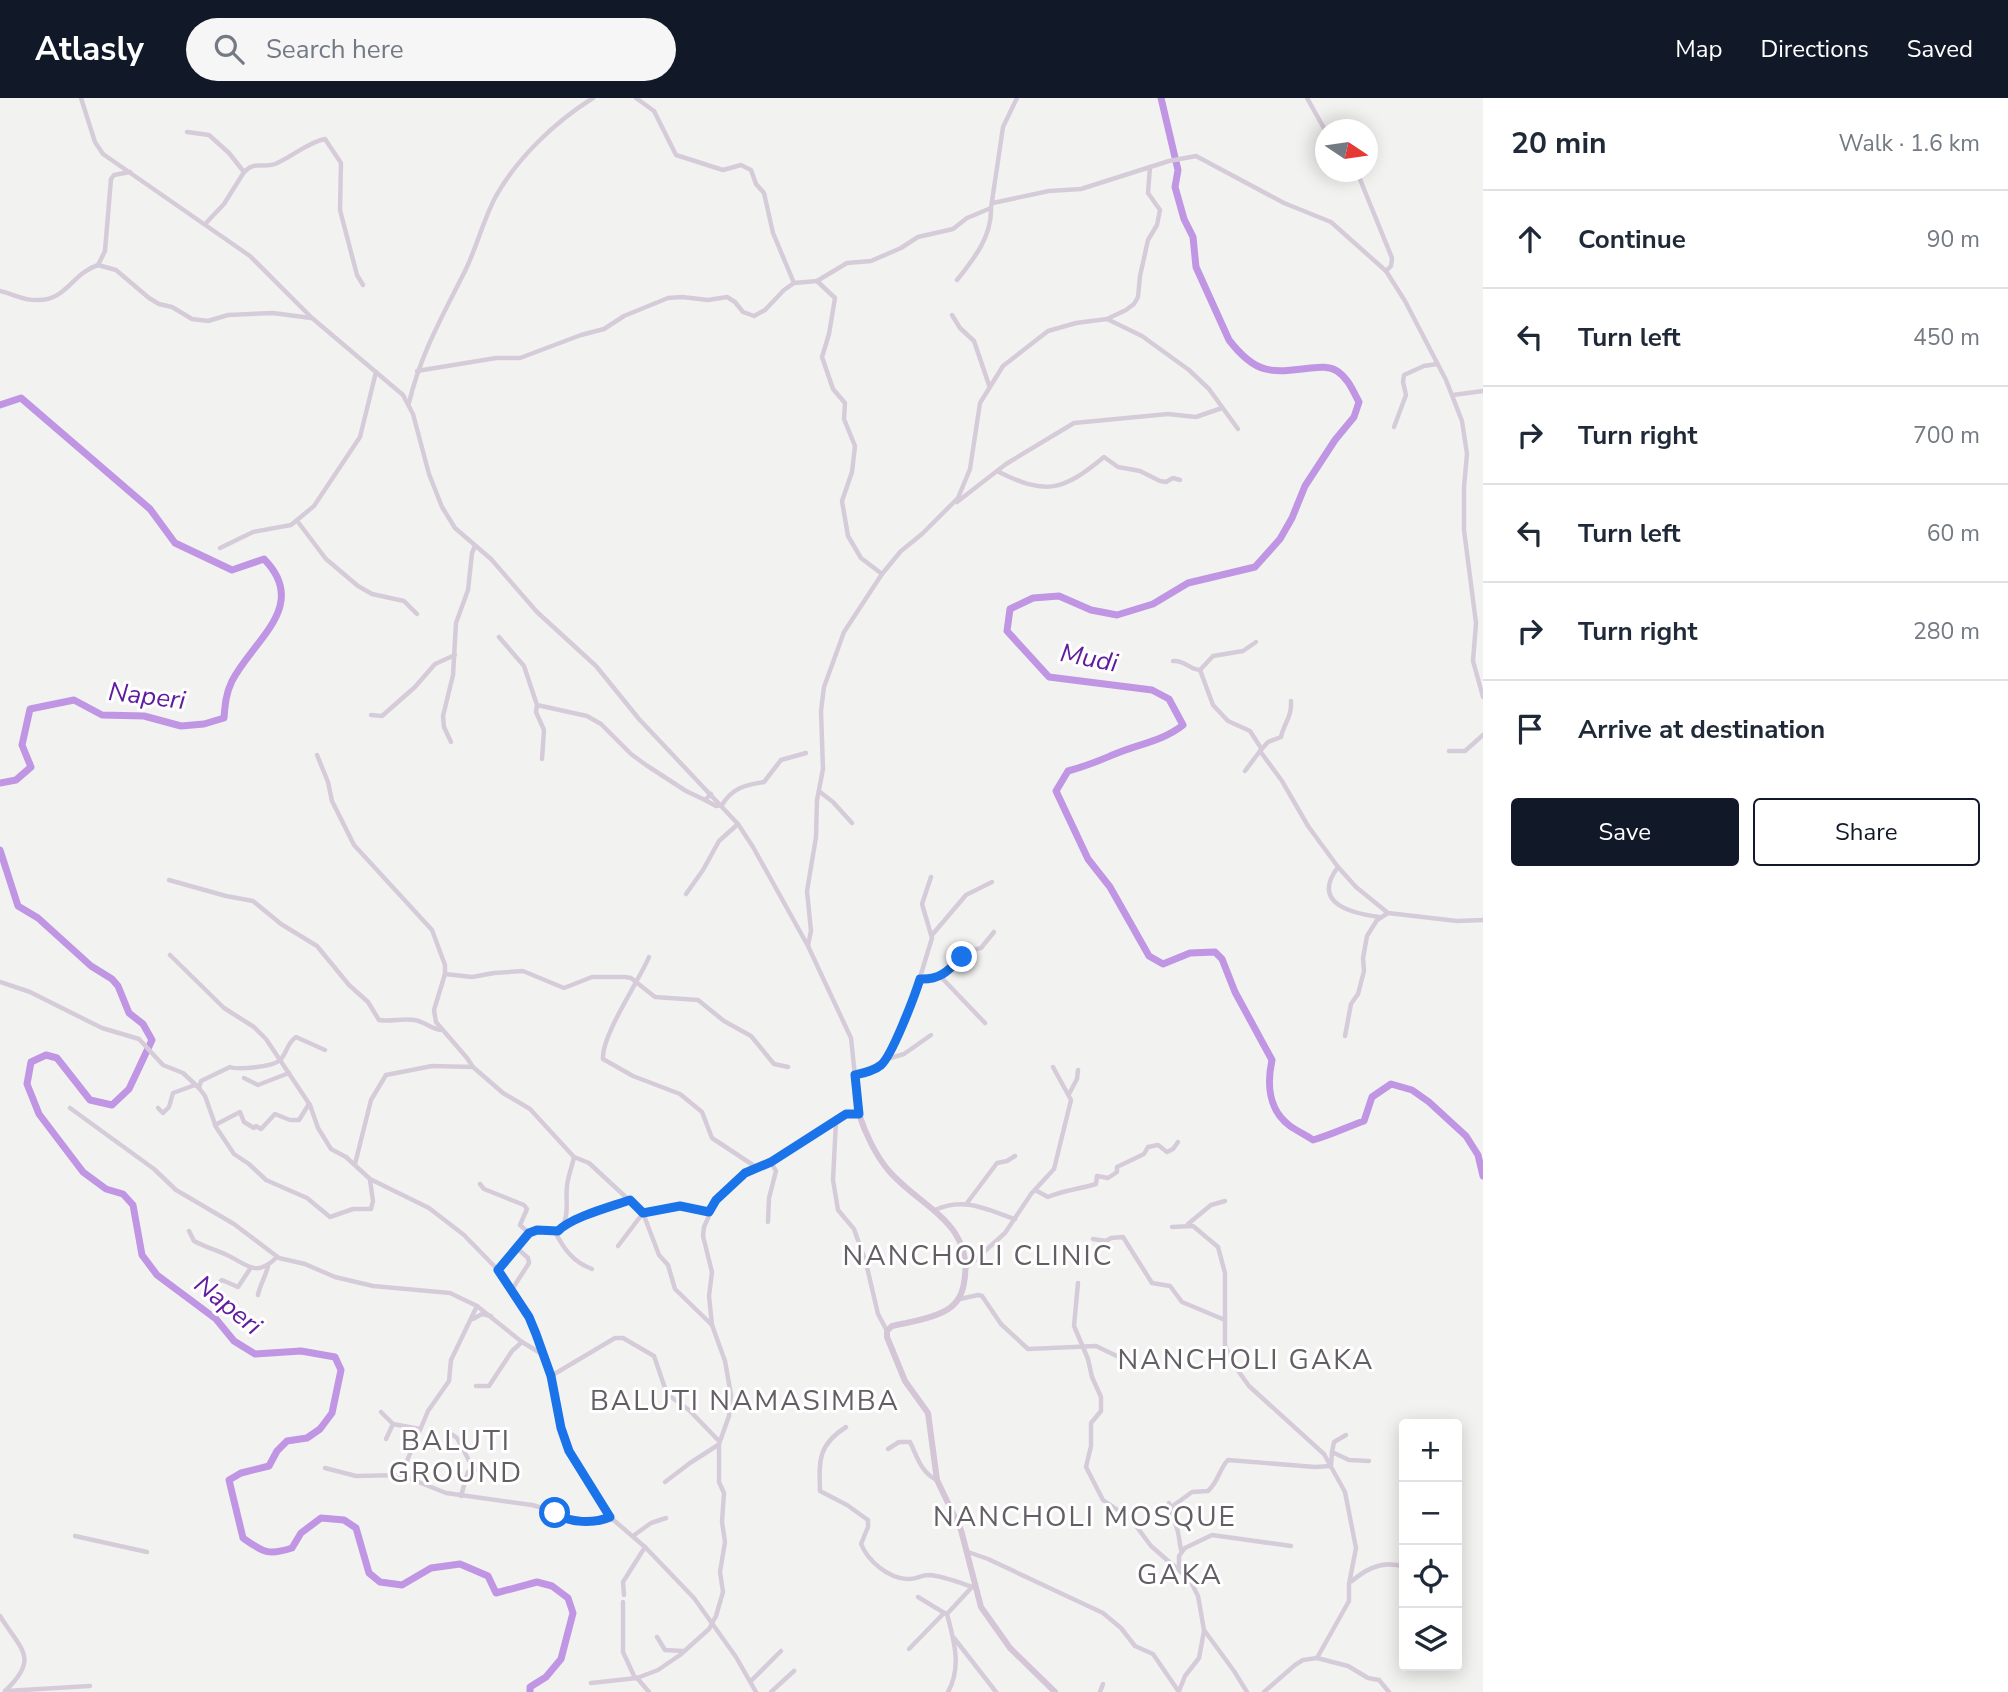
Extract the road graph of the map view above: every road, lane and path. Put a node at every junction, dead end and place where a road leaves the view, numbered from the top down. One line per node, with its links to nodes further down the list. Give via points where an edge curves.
1 (81, 98): 9 (street, via 97,147)
2 (593, 98): 25 (street, via 546,133 496,195 476,250)
3 (636, 98): 18 (street, via 654,111 676,155 717,169 741,165 751,170 764,193 773,233)
4 (1017, 98): 12 (street, via 1003,127)
5 (1307, 98): 6 (street)
6 (1319, 119)
7 (187, 132): 10 (street, via 209,135)
8 (1150, 167): 12 (street, via 1081,189 1049,191); 15 (street, via 1182,157 1201,158 1284,203 1331,222); 23 (street, via 1148,193 1160,211 1144,253 1138,297 1126,310)
9 (130, 172): 13 (street); 14 (street, via 114,174 111,179 105,251)
10 (244, 172): 13 (street); 19 (street, via 253,165 274,164 326,139 341,163 340,210)
11 (1361, 182): 15 (street, via 1392,258)
12 (992, 206): 16 (street, via 987,234); 17 (street, via 953,229 919,237 871,261 847,263)
13 (206, 223): 22 (street, via 250,256)
14 (98, 265): 20 (street, via 79,274 57,297 35,300); 22 (street, via 116,270 149,298 192,318 208,321 228,315 273,313)
15 (1386, 271): 24 (street)
16 (957, 280)
17 (817, 281): 18 (street); 40 (street, via 835,298 822,357 833,389 845,403 844,419 855,446 842,501 848,536 861,558)
18 (794, 283): 25 (street, via 754,316 727,297 668,298 604,328 520,358)
19 (363, 285)
20 (0, 291)
21 (952, 314): 27 (street, via 974,341)
22 (312, 318): 26 (street)
23 (1107, 319): 27 (street, via 1042,334 1003,366); 31 (street, via 1142,336 1189,370)
24 (1437, 364): 29 (street); 32 (street, via 1404,375 1406,396)
25 (417, 371): 30 (street)
26 (376, 372): 30 (street); 37 (street, via 360,437)
27 (989, 385): 36 (street, via 980,403 970,469)
28 (1483, 391): 29 (street)
29 (1453, 395): 47 (street, via 1467,454 1464,530 1476,623 1472,661)
30 (409, 404): 38 (street, via 442,507 455,528)
31 (1222, 408): 33 (street); 34 (street, via 1196,417 1168,414 1078,422)
32 (1394, 427)
33 (1238, 429)
34 (997, 471): 35 (street, via 1026,485 1056,487 1084,474 1104,457 1118,467 1160,481); 36 (street)
35 (1180, 480)
36 (952, 506): 40 (street)
37 (298, 522): 39 (street, via 253,532); 41 (street, via 326,559 358,586 404,601)
38 (475, 546): 44 (street, via 468,590 456,623); 60 (street, via 596,666)
39 (220, 548)
40 (882, 574): 59 (street, via 844,632 824,687)
41 (417, 614)
42 (499, 638): 49 (street, via 524,666)
43 (1256, 642): 46 (street, via 1242,651 1213,656)
44 (455, 655): 50 (street, via 435,664 382,716); 52 (street, via 443,716)
45 (1173, 660): 46 (street)
46 (1200, 670): 53 (street, via 1213,705 1228,721 1251,731)
47 (1483, 697)
48 (1291, 701): 53 (street, via 1290,719 1281,737)
49 (537, 705): 57 (street, via 544,730); 61 (street, via 587,716 646,765)
50 (371, 715)
51 (1483, 735): 54 (street, via 1465,751)
52 (451, 742)
53 (1261, 749): 58 (street); 65 (street)
54 (1449, 751)
55 (806, 752): 62 (street, via 784,757 765,782 734,790)
56 (317, 755): 78 (street, via 332,802 355,845 432,930)
57 (542, 759)
58 (1245, 771)
59 (820, 792): 63 (street); 75 (street, via 807,891)
60 (711, 794): 61 (street); 62 (street)
61 (705, 800): 62 (street)
62 (722, 805): 64 (street)
63 (852, 823)
64 (738, 824): 69 (street, via 719,841); 75 (street)
65 (1338, 867): 70 (street); 71 (street, via 1329,882 1331,900)
66 (931, 877): 74 (street, via 922,904)
67 (169, 880): 84 (street, via 253,901 317,946 379,1020 417,1020)
68 (992, 882): 74 (street, via 967,895)
69 (687, 894)
70 (1388, 913): 71 (street); 72 (street)
71 (1380, 917): 86 (street, via 1367,936 1364,971)
72 (1483, 920)
73 (994, 932): 79 (street, via 981,948 966,951)
74 (932, 935): 80 (street)
75 (808, 946): 95 (street, via 850,1038)
76 (170, 955): 89 (street, via 224,1007 259,1031)
77 (649, 957): 82 (street)
78 (445, 974): 82 (street, via 472,977 523,971 564,988 592,977 628,977); 84 (street, via 434,1010)
79 (941, 977): 80 (street); 83 (street)
80 (920, 979): 88 (street)
81 (0, 982): 97 (street, via 102,1028 132,1036 163,1065 183,1073)
82 (636, 983): 90 (street, via 655,998 700,1001 751,1036 774,1064); 110 (street, via 604,1046 603,1059 680,1094 702,1112 712,1138)
83 (985, 1023)
84 (442, 1030): 92 (street)
85 (931, 1035): 88 (street, via 904,1054)
86 (1345, 1036)
87 (325, 1049): 89 (street, via 296,1037)
88 (887, 1059): 95 (street, via 875,1069)
89 (279, 1061): 94 (street); 97 (street, via 268,1066 230,1066)
90 (789, 1067)
91 (1053, 1067): 98 (street)
92 (472, 1068): 107 (street, via 530,1109); 109 (street, via 432,1066 386,1075 371,1100)
93 (1078, 1070): 98 (street)
94 (289, 1073): 96 (street, via 258,1086); 99 (street)
95 (855, 1075): 102 (street)
96 (244, 1077)
97 (197, 1087): 101 (street, via 173,1093 163,1113); 104 (street)
98 (1069, 1094): 113 (street, via 1069,1114 1054,1169)
99 (309, 1104): 104 (street, via 299,1120 275,1114 261,1129 244,1122 240,1112); 109 (street, via 331,1149)
100 (70, 1108): 131 (street, via 176,1190 234,1224)
101 (158, 1108)
102 (859, 1114): 103 (street); 117 (street, via 888,1169)
103 (836, 1120): 108 (street); 147 (street, via 833,1180 838,1210 854,1229)
104 (215, 1125): 111 (street, via 234,1154 266,1180 307,1198 330,1217 371,1209)
105 (1178, 1142): 113 (street, via 1167,1152 1158,1145 1149,1147 1108,1178 1097,1176 1097,1184 1048,1197)
106 (1014, 1156): 116 (street, via 998,1163)
107 (574, 1157): 114 (street, via 589,1163); 122 (street)
108 (771, 1162): 110 (street); 121 (street, via 776,1171)
109 (355, 1164): 111 (street)
110 (756, 1167): 118 (street, via 735,1181)
111 (370, 1179): 136 (street, via 429,1208)
112 (480, 1184): 127 (street, via 526,1207 520,1225)
113 (1035, 1190): 120 (street)
114 (630, 1200): 119 (street); 122 (street)
115 (1225, 1201): 123 (street, via 1211,1205)
116 (967, 1204): 117 (street); 120 (street)
117 (935, 1210): 133 (street, via 962,1244)
118 (709, 1212): 119 (street, via 680,1206); 146 (street, via 704,1237 712,1272)
119 (643, 1213): 129 (street); 146 (street, via 675,1289)
120 (1015, 1219): 133 (street)
121 (768, 1222)
122 (562, 1226): 126 (street)
123 (1185, 1226): 124 (street); 145 (street, via 1195,1226 1218,1247)
124 (1171, 1227)
125 (189, 1231): 134 (street, via 194,1241)
126 (555, 1232): 127 (street); 135 (street, via 567,1253)
127 (529, 1233): 130 (street)
128 (1093, 1239): 145 (street, via 1123,1237 1152,1283 1170,1286 1182,1302)
129 (618, 1246)
130 (517, 1248): 136 (street); 139 (street, via 529,1263)
131 (277, 1257): 132 (street); 142 (street, via 373,1286 450,1293)
132 (268, 1266): 134 (street); 140 (street)
133 (966, 1268): 141 (street)
134 (250, 1269): 138 (street, via 238,1287 222,1280 211,1292)
135 (592, 1269)
136 (498, 1270): 139 (street)
137 (1078, 1283): 149 (street, via 1073,1323)
138 (205, 1288)
139 (511, 1291): 150 (street, via 529,1317)
140 (258, 1295)
141 (959, 1299): 147 (street, via 943,1312); 149 (street, via 982,1296 1001,1324 1028,1349)
142 (478, 1306): 143 (street); 144 (street)
143 (492, 1316): 144 (street, via 482,1314); 148 (street)
144 (472, 1320): 157 (street, via 451,1360 449,1381)
145 (1225, 1320): 165 (street, via 1225,1346 1243,1379 1317,1447)
146 (712, 1325): 161 (street, via 731,1395)
147 (887, 1331): 170 (street, via 901,1374 928,1413)
148 (522, 1342): 150 (street); 153 (street, via 489,1386)
149 (1084, 1348): 151 (street, via 1099,1347); 183 (street, via 1101,1397 1101,1411 1091,1423 1087,1470 1104,1500 1131,1519 1151,1546)
150 (543, 1354): 152 (street)
151 (1127, 1361)
152 (551, 1376): 161 (street, via 615,1338 623,1338 654,1356 667,1394); 173 (street, via 569,1451)
153 (476, 1386)
154 (381, 1412): 155 (street)
155 (393, 1424): 157 (street); 160 (street)
156 (845, 1427): 185 (street, via 822,1450 820,1491 868,1520 861,1544 866,1553 887,1574 912,1579 932,1575)
157 (420, 1429): 169 (street)
158 (453, 1435): 167 (street)
159 (1346, 1435): 163 (street, via 1334,1442)
160 (386, 1439)
161 (719, 1442): 171 (street); 191 (street, via 725,1542 721,1600)
162 (888, 1449): 170 (street, via 909,1441 926,1474)
163 (1332, 1452): 164 (street, via 1349,1460); 165 (street)
164 (1369, 1461)
165 (1331, 1466): 179 (street, via 1228,1460 1208,1492 1192,1492 1170,1505); 184 (street, via 1345,1492 1356,1542)
166 (325, 1468): 169 (street, via 356,1476)
167 (472, 1468): 168 (street); 172 (street)
168 (484, 1473)
169 (401, 1475): 172 (street)
170 (937, 1480): 181 (street)
171 (665, 1482)
172 (461, 1496): 173 (street, via 532,1505 571,1521)
173 (610, 1517): 176 (street)
174 (666, 1518): 176 (street)
175 (75, 1536): 180 (street)
176 (633, 1536): 178 (street)
177 (1291, 1546): 179 (street, via 1214,1535)
178 (645, 1547): 186 (street, via 623,1582); 191 (street, via 694,1598)
179 (1181, 1551): 183 (street, via 1178,1563)
180 (147, 1552)
181 (968, 1552): 185 (street); 206 (street, via 1103,1613 1135,1646 1153,1654)
182 (1399, 1565): 184 (street, via 1380,1564)
183 (1182, 1573): 192 (street, via 1198,1596)
184 (1352, 1581): 198 (street, via 1347,1607)
185 (973, 1586): 189 (street); 212 (street, via 997,1632)
186 (624, 1595)
187 (918, 1597): 189 (street)
188 (623, 1602): 200 (street, via 623,1652)
189 (946, 1614): 194 (street); 195 (street)
190 (0, 1616): 205 (street, via 26,1661 21,1674)
191 (712, 1625): 196 (street); 201 (street)
192 (1204, 1630): 206 (street, via 1199,1658); 214 (street)
193 (657, 1637): 196 (street, via 665,1650)
194 (954, 1638): 210 (street, via 956,1670); 211 (street)
195 (909, 1648)
196 (685, 1651): 200 (street, via 658,1670)
197 (780, 1651): 201 (street)
198 (1317, 1658): 215 (street, via 1295,1665); 216 (street, via 1379,1680)
199 (794, 1671): 209 (street)
200 (636, 1678): 202 (street); 207 (street)
201 (751, 1681): 208 (street)
202 (591, 1683)
203 (1103, 1684): 213 (street)
204 (90, 1686): 205 (street)
205 (4, 1691)
206 (1179, 1691)
207 (649, 1692)
208 (756, 1692)
209 (771, 1692)
210 (948, 1692)
211 (996, 1692)
212 (1055, 1692)
213 (1100, 1692)
214 (1247, 1692)
215 (1264, 1692)
216 (1389, 1692)

